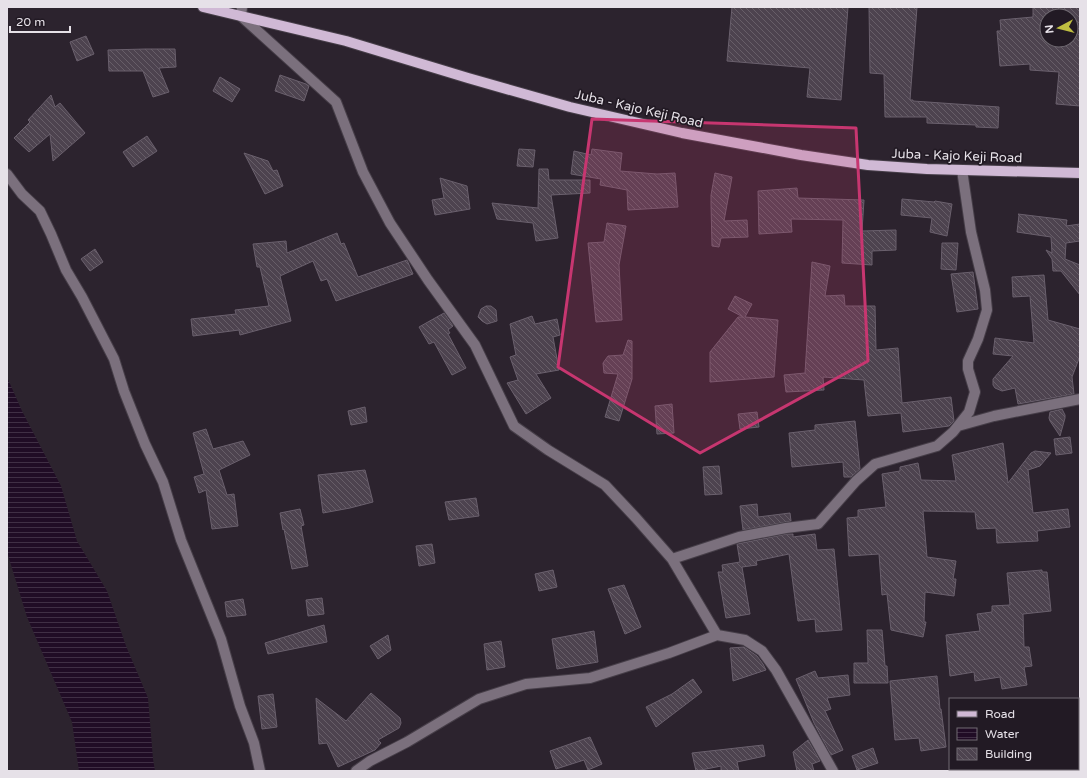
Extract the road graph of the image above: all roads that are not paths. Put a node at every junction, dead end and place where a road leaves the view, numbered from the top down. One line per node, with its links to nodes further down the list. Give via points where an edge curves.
1 (203, 7): 2 (main road, Juba - Kajo Keji Road)
2 (242, 12): 3 (main road, Juba - Kajo Keji Road, via 570,107 682,134 868,165); 8 (street, via 336,102 363,172 390,223 475,345 514,426 605,485)
3 (962, 170): 4 (main road, Juba - Kajo Keji Road); 7 (street, via 971,232 986,290 987,310 968,361 975,392 969,412)
4 (1080, 173)
5 (7, 174): 10 (street, via 22,194 40,211 66,270 114,359 124,391 163,482 181,540 221,639 240,706 254,743)
6 (1080, 399): 7 (street)
7 (958, 426): 8 (street, via 937,446 875,464 856,481 818,524 739,537)
8 (672, 559): 9 (street)
9 (717, 635): 11 (street, via 590,678 526,684 478,699); 12 (street, via 745,640 762,651 776,670)
10 (260, 771)
11 (356, 771)
12 (833, 771)

